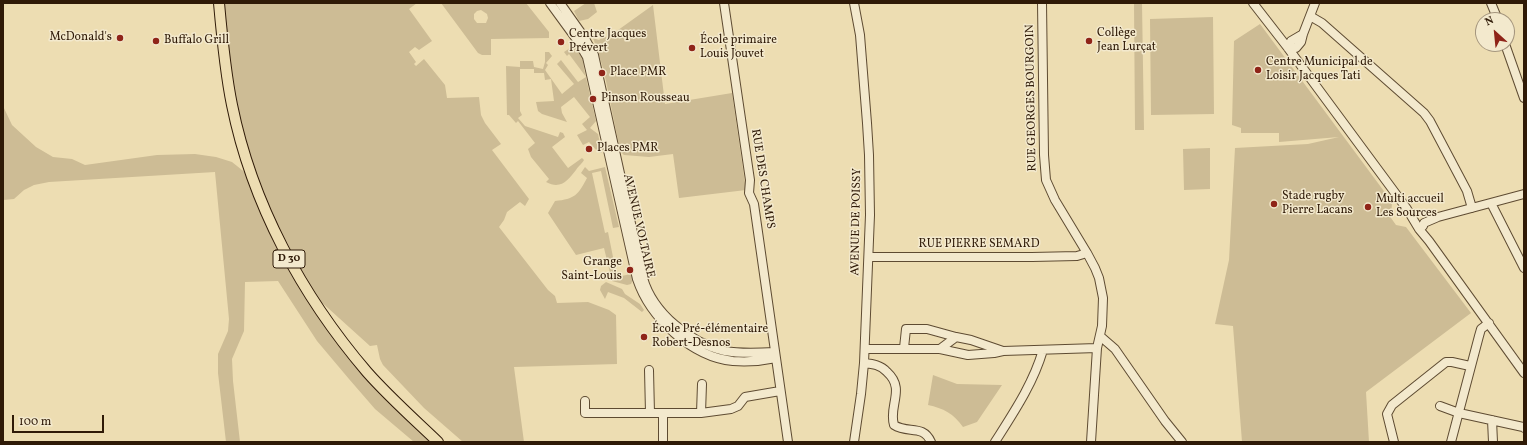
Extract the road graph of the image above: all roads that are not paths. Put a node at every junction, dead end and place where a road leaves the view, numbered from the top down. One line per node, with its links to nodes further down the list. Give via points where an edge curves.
1 (220, 3): 46 (main road, D 30, via 221,32 232,106 265,210 291,264 319,309 348,348 390,396)
2 (550, 3): 13 (street, via 578,40 587,57)
3 (560, 3): 13 (street, via 594,55)
4 (724, 3): 31 (street, RUE DES CHAMPS, via 750,180 749,193 754,204)
5 (854, 3): 19 (street, AVENUE DE POISSY, via 860,35 870,155)
6 (1042, 3): 18 (street, RUE GEORGES BOURGOIN, via 1046,180)
7 (1253, 3): 10 (street)
8 (1315, 3): 9 (street)
9 (1310, 16): 10 (street, via 1302,34 1291,41); 16 (street, via 1322,23 1424,113 1467,191)
10 (1288, 48): 17 (street)
11 (1508, 52): 12 (street)
12 (1524, 98)
13 (601, 100): 31 (street, AVENUE VOLTAIRE, via 637,279 659,317 681,340 710,354 733,361 762,360)
14 (1524, 194): 15 (street)
15 (1491, 203): 16 (street); 20 (street)
16 (1472, 208): 17 (street, via 1438,217 1424,223)
17 (1421, 228): 22 (street, via 1427,231 1429,241)
18 (1087, 253): 19 (street, RUE PIERRE SEMARD, via 1077,256 1032,257); 23 (street, RUE GEORGES BOURGOIN, via 1099,278 1103,298)
19 (869, 257): 27 (street, AVENUE DE POISSY)
20 (1522, 259): 21 (street)
21 (1524, 268)
22 (1489, 323): 33 (street, via 1481,329); 35 (street)
23 (1100, 336): 26 (street, RUE GEORGES BOURGOIN); 53 (street, via 1115,349)
24 (956, 337): 25 (street, via 927,329 906,329); 28 (street); 30 (street)
25 (904, 348): 27 (street); 28 (street)
26 (1097, 348): 29 (street); 52 (street, RUE GEORGES BOURGOIN)
27 (865, 349): 32 (street, AVENUE DE POISSY)
28 (940, 349): 30 (street, via 968,355)
29 (1043, 350): 30 (street); 51 (street, via 1031,383)
30 (1003, 351)
31 (775, 355): 37 (street, RUE DES CHAMPS)
32 (864, 363): 49 (street, AVENUE DE POISSY); 50 (street, via 883,368 894,378 897,386 892,420 894,426 923,431)
33 (1470, 366): 43 (street); 54 (street, via 1446,362 1392,405 1387,414)
34 (649, 370): 40 (street)
35 (1524, 373)
36 (702, 384): 42 (street)
37 (780, 391): 42 (street, via 745,397 738,406 731,409); 48 (street, RUE DES CHAMPS)
38 (585, 401): 40 (street, via 585,413)
39 (1440, 406): 43 (street)
40 (650, 413): 41 (street)
41 (663, 413): 42 (street); 47 (street)
42 (701, 413)
43 (1459, 413): 44 (street); 55 (street)
44 (1492, 420): 45 (street); 56 (street)
45 (1524, 428)
46 (438, 442)
47 (663, 442)
48 (788, 442)
49 (854, 442)
50 (931, 442)
51 (995, 442)
52 (1091, 442)
53 (1182, 442)
54 (1394, 442)
55 (1451, 442)
56 (1493, 442)

